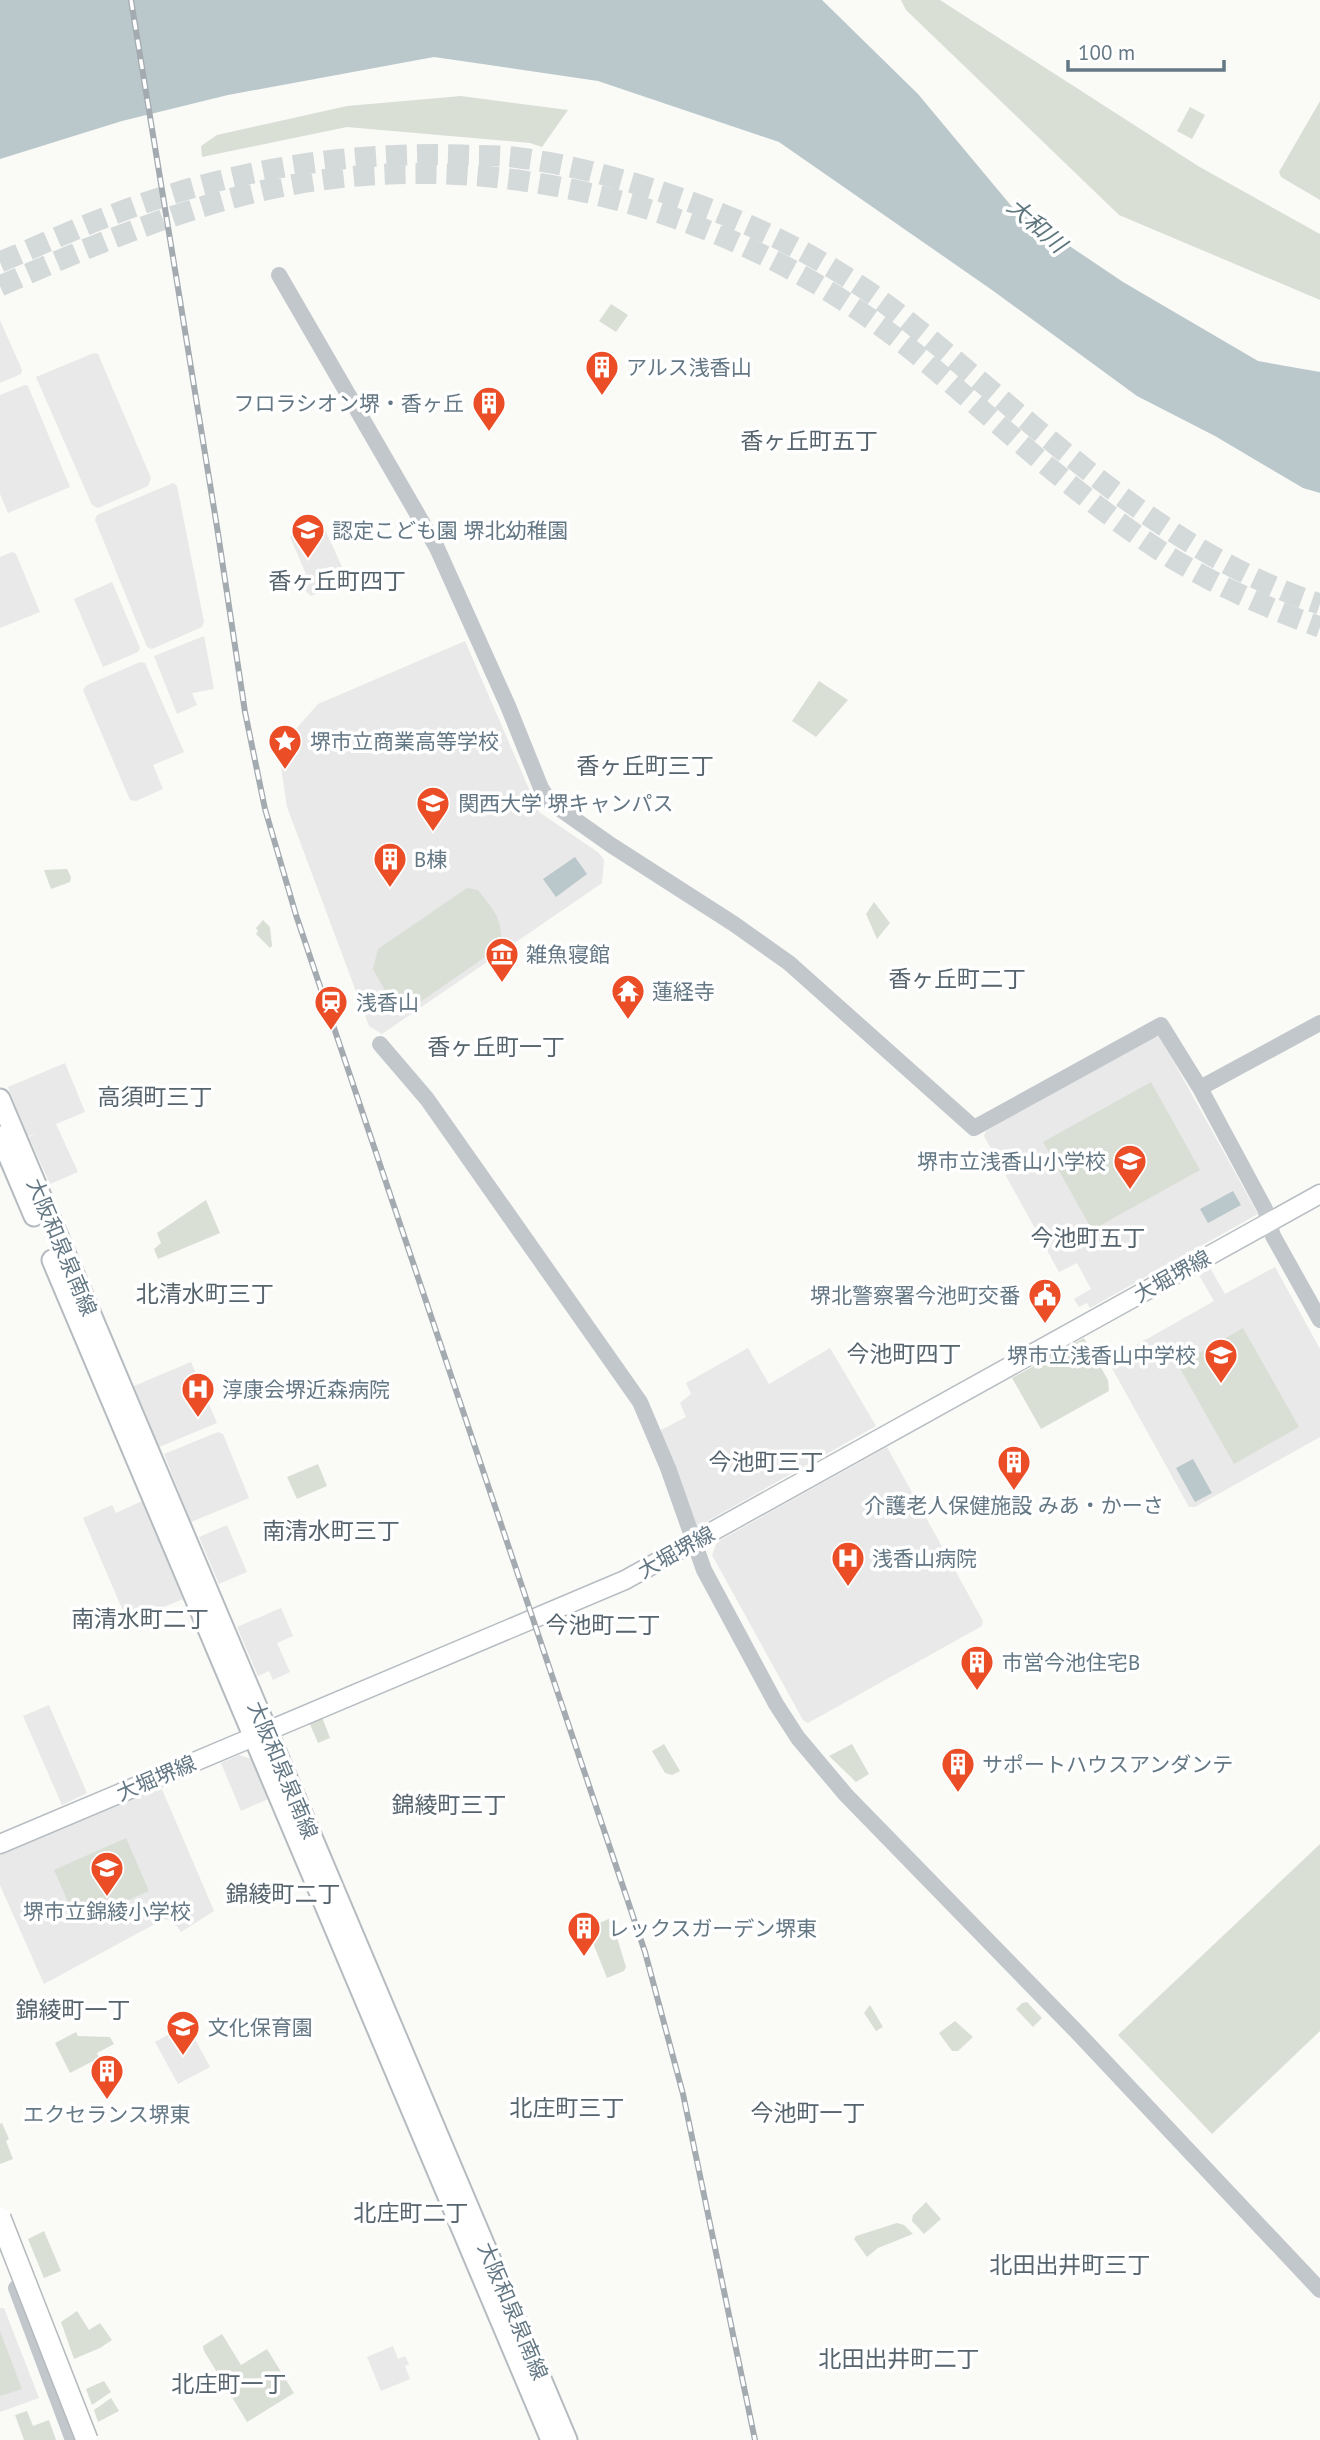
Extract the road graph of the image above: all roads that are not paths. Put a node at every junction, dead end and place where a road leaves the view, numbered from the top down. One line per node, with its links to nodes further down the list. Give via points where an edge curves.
1 (279, 275): 4 (street, via 437,548 550,802 789,964 974,1128 1161,1025)
2 (1320, 1023): 4 (street)
3 (380, 1044): 10 (street, via 427,1099 639,1402)
4 (1200, 1088): 8 (street)
5 (0, 1099): 11 (main road, 大阪和泉泉南線)
6 (0, 1136): 11 (main road, 大阪和泉泉南線)
7 (1320, 1194): 8 (main road, 大堀堺線)
8 (1269, 1223): 9 (street); 10 (main road, 大堀堺線)
9 (1320, 1320)
10 (694, 1543): 11 (main road, 大堀堺線, via 625,1580); 16 (street, via 719,1600 776,1704 822,1769)
11 (260, 1734): 12 (main road, 大堀堺線); 20 (main road, 大阪和泉泉南線); 21 (main road, 大阪和泉泉南線)
12 (0, 1844)
13 (0, 2209): 17 (street)
14 (0, 2218): 19 (highway, bridge)
15 (0, 2244): 17 (street); 18 (highway)
16 (1320, 2290)
17 (28, 2299): 18 (street); 19 (street)
18 (75, 2440)
19 (88, 2440)
20 (551, 2440)
21 (567, 2440)

